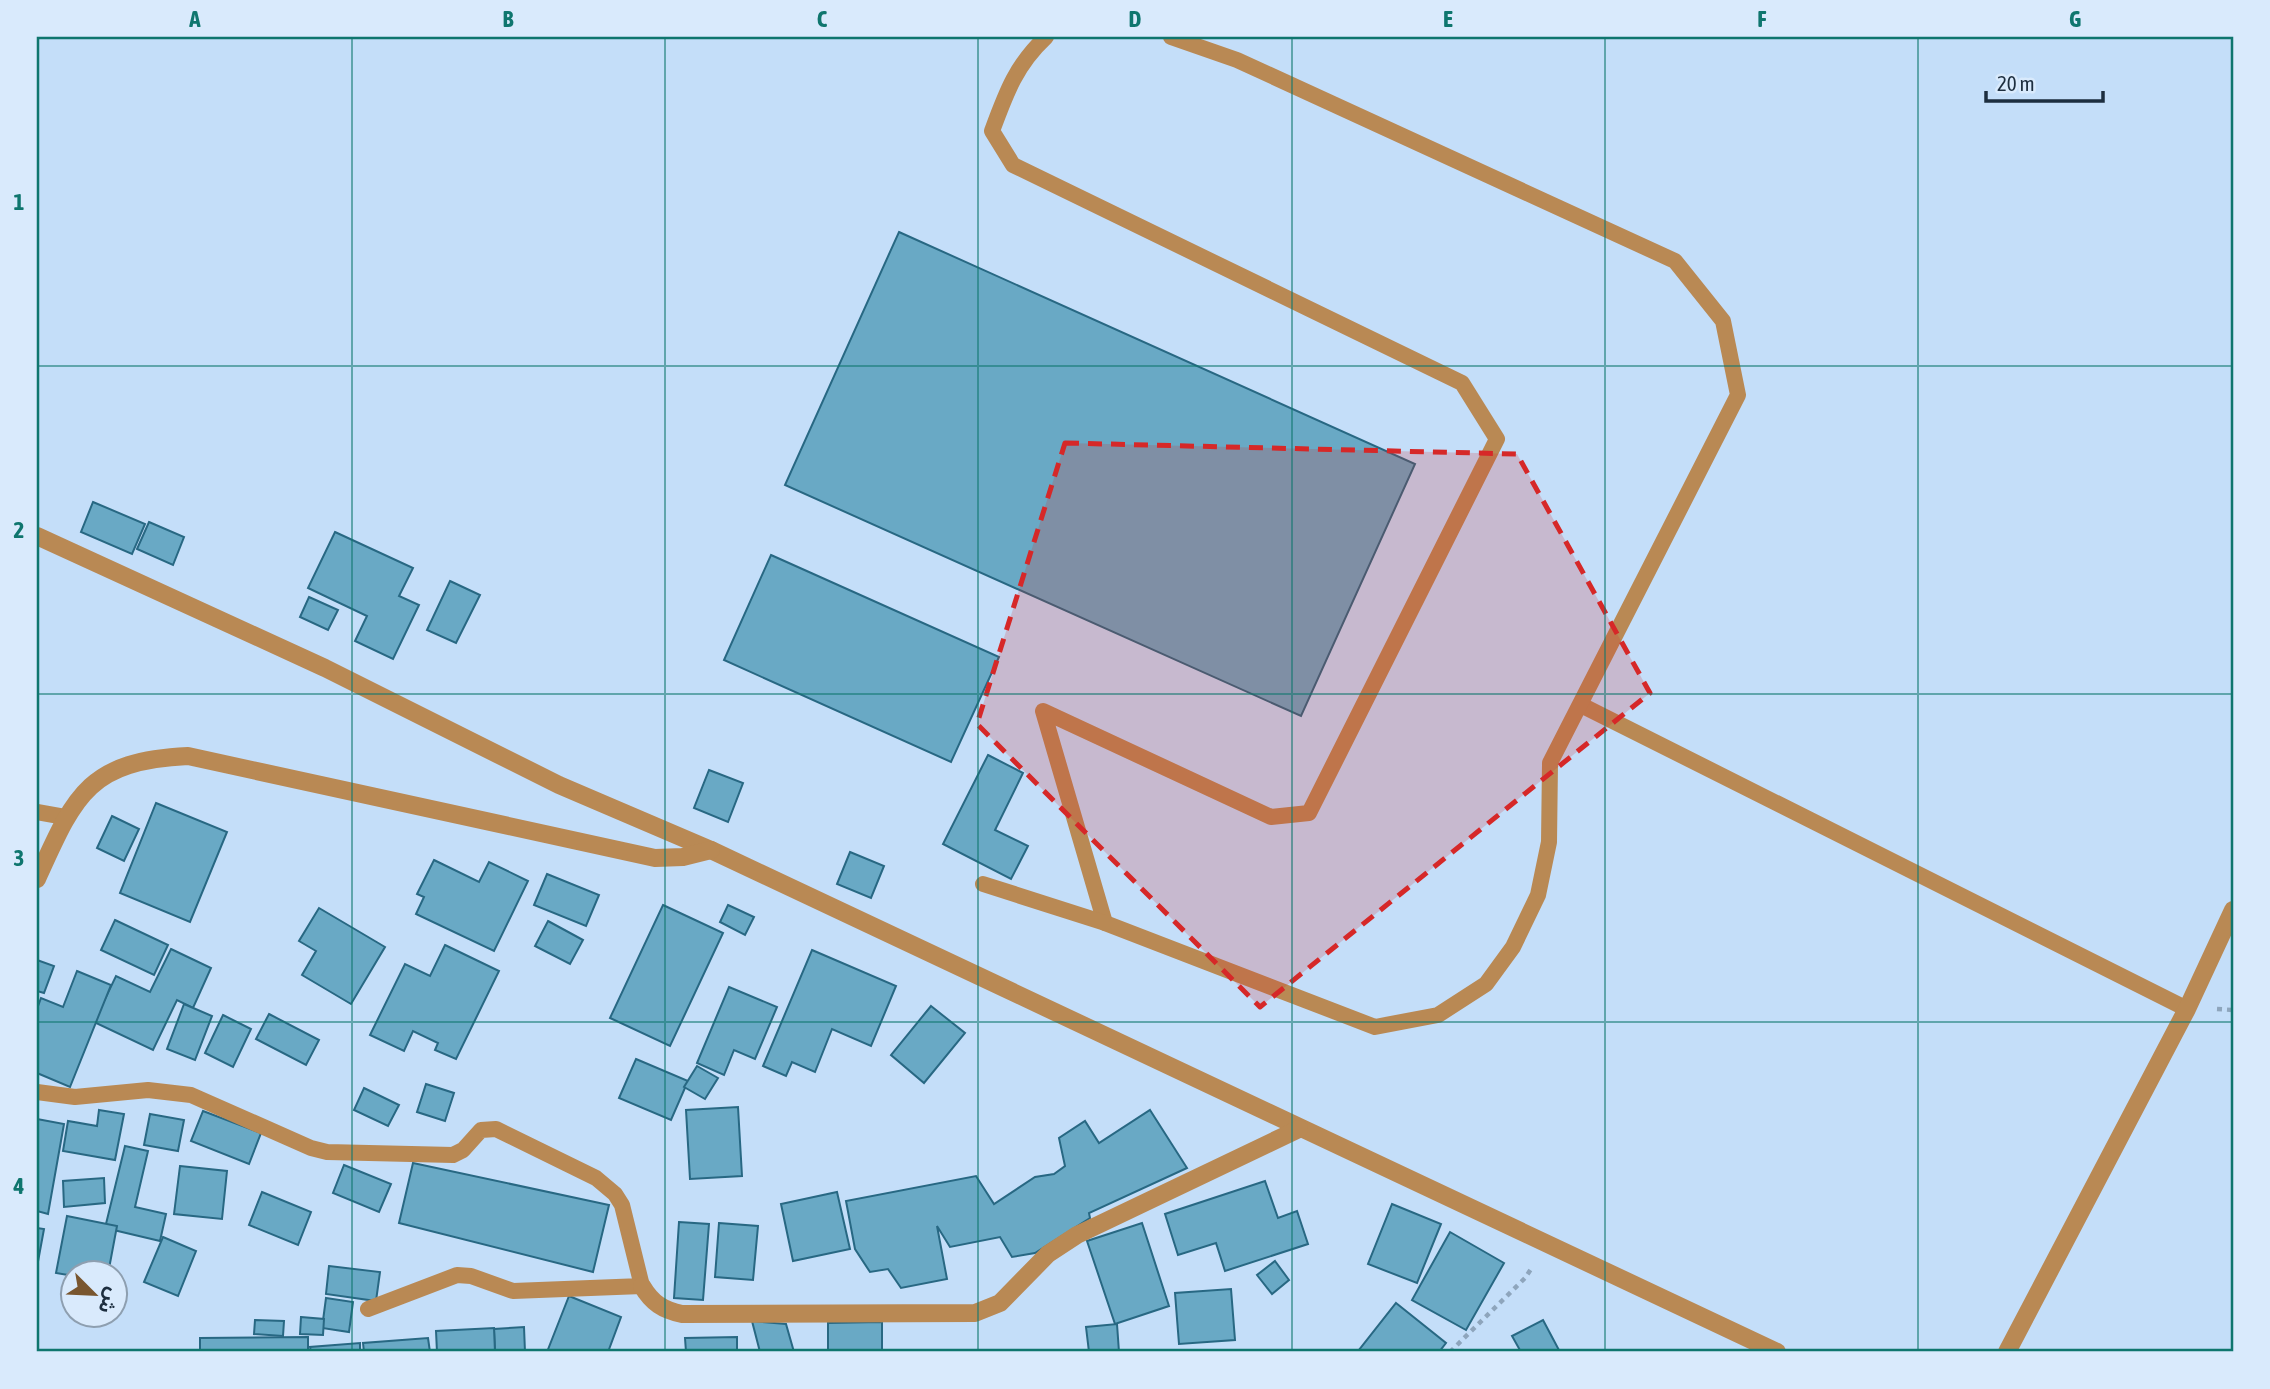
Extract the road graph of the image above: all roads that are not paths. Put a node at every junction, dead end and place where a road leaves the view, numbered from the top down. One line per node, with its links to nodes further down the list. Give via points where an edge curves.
1 (1046, 37): 11 (lane, via 1029,53 1008,86 992,131 1013,165 1462,383 1497,439 1308,813 1271,817 1044,711)
2 (1171, 37): 4 (lane, via 1237,60 1675,261 1723,321 1738,395)
3 (37, 536): 7 (street, via 325,668 559,785)
4 (1581, 705): 11 (lane, via 1550,763 1549,842 1538,895 1513,947 1486,984 1438,1015 1375,1027); 12 (lane)
5 (37, 812): 6 (lane)
6 (65, 817): 7 (street, via 101,777 159,757 188,756 655,858); 8 (street)
7 (711, 850): 14 (street)
8 (37, 879)
9 (983, 884): 11 (lane)
10 (2233, 909): 12 (street)
11 (1105, 923)
12 (2187, 1009): 18 (street)
13 (37, 1092): 15 (lane, via 75,1097 166,1090 191,1095 327,1152 453,1154 481,1130 496,1129 596,1178 615,1194 622,1205)
14 (1299, 1129): 15 (street, via 1077,1235 1048,1254 1000,1303 975,1313 682,1314 658,1306); 17 (street)
15 (642, 1286): 16 (lane, via 513,1291 471,1276 457,1276)
16 (368, 1309)
17 (1777, 1352)
18 (2007, 1352)

